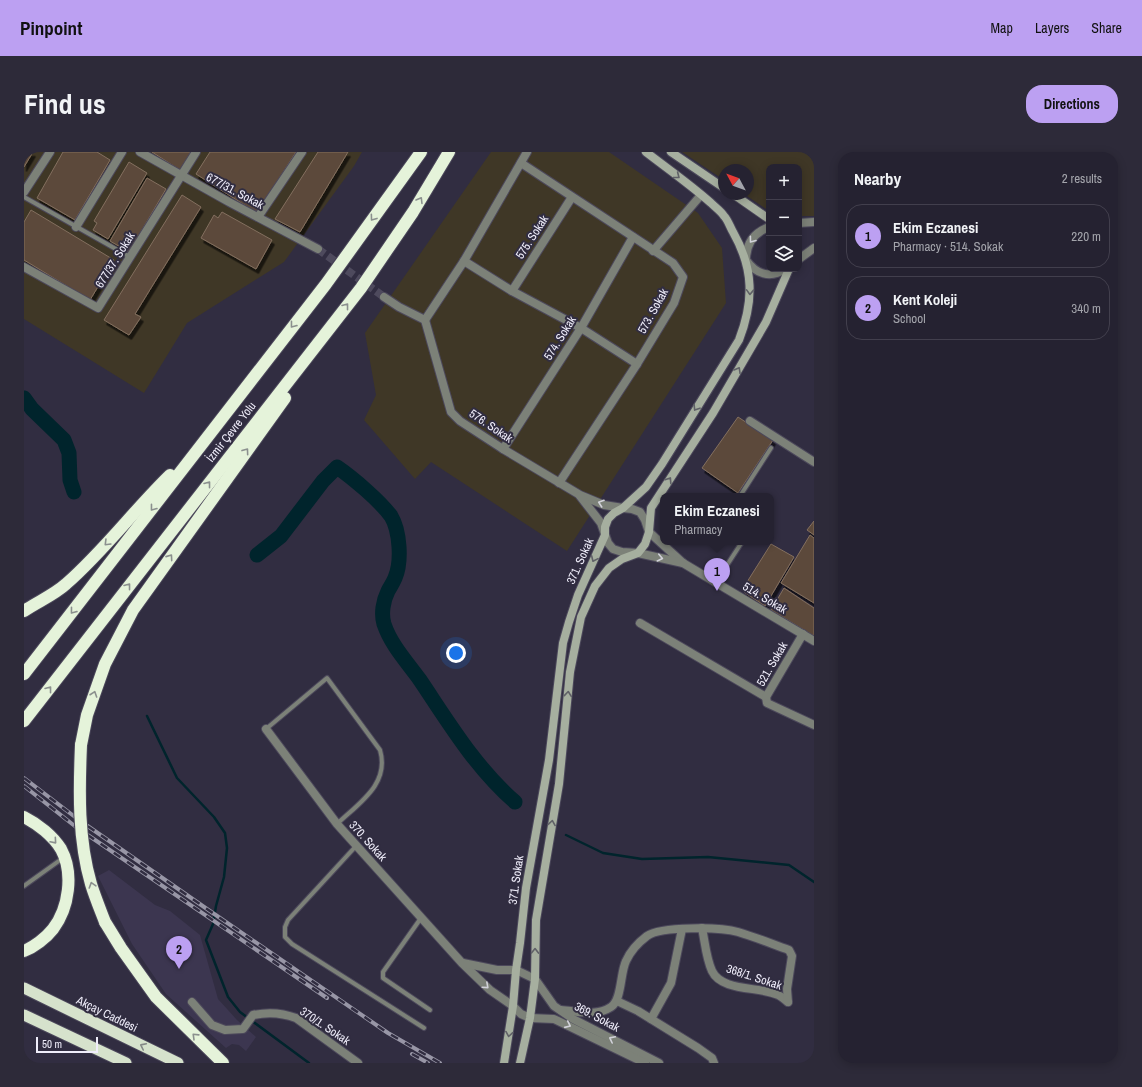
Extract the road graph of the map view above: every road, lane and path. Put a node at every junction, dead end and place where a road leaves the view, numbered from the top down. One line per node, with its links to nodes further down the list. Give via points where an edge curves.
1 (50, 152): 14 (street)
2 (122, 152): 23 (street)
3 (140, 152): 12 (street, 677/31. Sokak)
4 (196, 152): 12 (street, 677/37. Sokak)
5 (302, 152): 19 (street)
6 (421, 152): 43 (highway, İzmir Çevre Yolu, one-way to 43, via 326,284)
7 (449, 152): 40 (highway, İzmir Çevre Yolu, one-way to 7, via 361,288 413,212)
8 (527, 152): 11 (street)
9 (646, 152): 15 (main road, 371. Sokak, one-way to 15)
10 (671, 152): 13 (main road)
11 (521, 163): 16 (street, 573. Sokak); 32 (street)
12 (182, 176): 19 (street, 677/31. Sokak); 30 (street, 677/37. Sokak)
13 (718, 184)
14 (24, 192)
15 (701, 194): 28 (street); 31 (main road, 371. Sokak, via 724,216)
16 (572, 197): 25 (street, 573. Sokak); 36 (street, 575. Sokak)
17 (24, 198): 23 (lane)
18 (742, 200): 20 (main road)
19 (258, 217): 27 (street, 677/31. Sokak)
20 (766, 217)
21 (814, 222): 22 (street)
22 (802, 223)
23 (76, 227): 30 (lane)
24 (766, 228): 31 (street, one-way to 31, via 757,233 747,246)
25 (633, 237): 28 (street, 573. Sokak); 39 (street, 574. Sokak)
26 (814, 248): 29 (street)
27 (318, 249)
28 (653, 251): 41 (street, 573. Sokak, via 673,263 683,277 674,303)
29 (802, 257)
30 (130, 258): 33 (street, 677/37. Sokak, via 98,308)
31 (746, 260): 34 (street, via 751,267 761,273 768,275); 52 (main road, 371. Sokak, one-way to 52, via 750,295 745,325 739,340 662,464 646,487)
32 (464, 261): 36 (street); 38 (street)
33 (24, 267)
34 (780, 272)
35 (788, 272): 48 (main road, one-way to 35, via 713,413 766,322)
36 (512, 291): 39 (street)
37 (384, 297): 38 (street)
38 (425, 320): 45 (street, 576. Sokak, via 451,412 460,421)
39 (581, 328): 41 (street); 45 (street, 574. Sokak)
40 (322, 337): 67 (highway, İzmir Çevre Yolu, one-way to 40); 94 (highway, one-way to 40, bridge, via 156,997 105,922 91,884 82,837 79,796 81,745 87,715 105,664 132,610 290,390)
41 (637, 364): 47 (street, 573. Sokak)
42 (750, 421): 46 (street)
43 (202, 444): 61 (highway, one-way to 61, via 65,585); 65 (highway, İzmir Çevre Yolu, one-way to 65)
44 (771, 448): 49 (lane)
45 (503, 449): 47 (street, 576. Sokak)
46 (814, 462)
47 (559, 483): 51 (street, 576. Sokak)
48 (661, 493)
49 (742, 493)
50 (660, 494): 53 (main road, one-way to 50, via 651,508)
51 (580, 495): 52 (street, one-way to 51); 54 (street, via 601,523)
52 (623, 508): 53 (street, via 640,512); 54 (main road, 371. Sokak, via 608,519)
53 (649, 532): 55 (street); 58 (main road, via 645,544)
54 (605, 535): 58 (street, via 613,549); 80 (main road, 371. Sokak, one-way to 80, via 578,595 564,643 549,760 526,888)
55 (660, 542)
56 (664, 545): 59 (street)
57 (740, 545): 60 (lane)
58 (638, 553): 59 (street, one-way to 59); 81 (main road, 371. Sokak, one-way to 58, via 536,920 559,784 570,672 582,617 595,586 609,568 622,559)
59 (684, 563): 60 (street, 514. Sokak)
60 (716, 582): 63 (street, 514. Sokak)
61 (24, 611)
62 (640, 623): 66 (street)
63 (803, 634): 64 (street, 514. Sokak); 66 (street, 521. Sokak)
64 (814, 641)
65 (24, 674)
66 (766, 697): 68 (street, 521. Sokak, via 767,702)
67 (24, 721)
68 (814, 725)
69 (266, 728): 71 (street, 370. Sokak); 71 (lane, via 326,678 380,750 382,767 377,784)
70 (24, 817): 73 (highway, one-way to 73, via 54,840)
71 (337, 824): 72 (street, 370. Sokak)
72 (356, 846): 75 (street, 370. Sokak); 91 (lane, via 288,920 285,937 292,944)
73 (64, 857): 74 (lane); 78 (highway, via 69,881 64,909 53,929 33,947)
74 (24, 886)
75 (421, 918): 79 (street, 370. Sokak); 86 (lane, via 383,972 383,978)
76 (702, 928): 76 (street, 368/1. Sokak, via 736,932 790,950 792,956 787,989 788,1002 778,995 746,989 716,977 712,971); 77 (street)
77 (682, 929): 84 (street, via 661,930 648,935 635,947 620,979); 90 (street, via 671,983)
78 (24, 951)
79 (462, 963): 80 (street, via 497,970); 85 (street, 370. Sokak, one-way to 85, via 490,990)
80 (516, 970): 81 (street); 85 (main road, 371. Sokak)
81 (535, 979): 87 (street, 369. Sokak, via 554,1006); 89 (main road, 371. Sokak)
82 (24, 988): 93 (highway, Akçay Caddesi, one-way to 82)
83 (192, 1002): 95 (street, 370/1. Sokak, via 212,1025 224,1030 243,1029 253,1015 288,1015 296,1018)
84 (617, 1002): 87 (street, via 594,1013); 90 (street)
85 (513, 1006): 89 (street, 370. Sokak, via 520,1014); 96 (main road, 371. Sokak, one-way to 96)
86 (430, 1010)
87 (561, 1010): 99 (street, 369. Sokak, one-way to 87, via 573,1019)
88 (24, 1015): 92 (highway)
89 (530, 1018): 97 (main road, 371. Sokak); 98 (street, 369. Sokak, one-way to 98, via 554,1019)
90 (651, 1020): 100 (street, via 712,1058)
91 (424, 1028)
92 (126, 1063)
93 (178, 1063)
94 (223, 1063)
95 (358, 1063)
96 (504, 1063)
97 (520, 1063)
98 (644, 1063)
99 (659, 1063)
100 (714, 1063)

